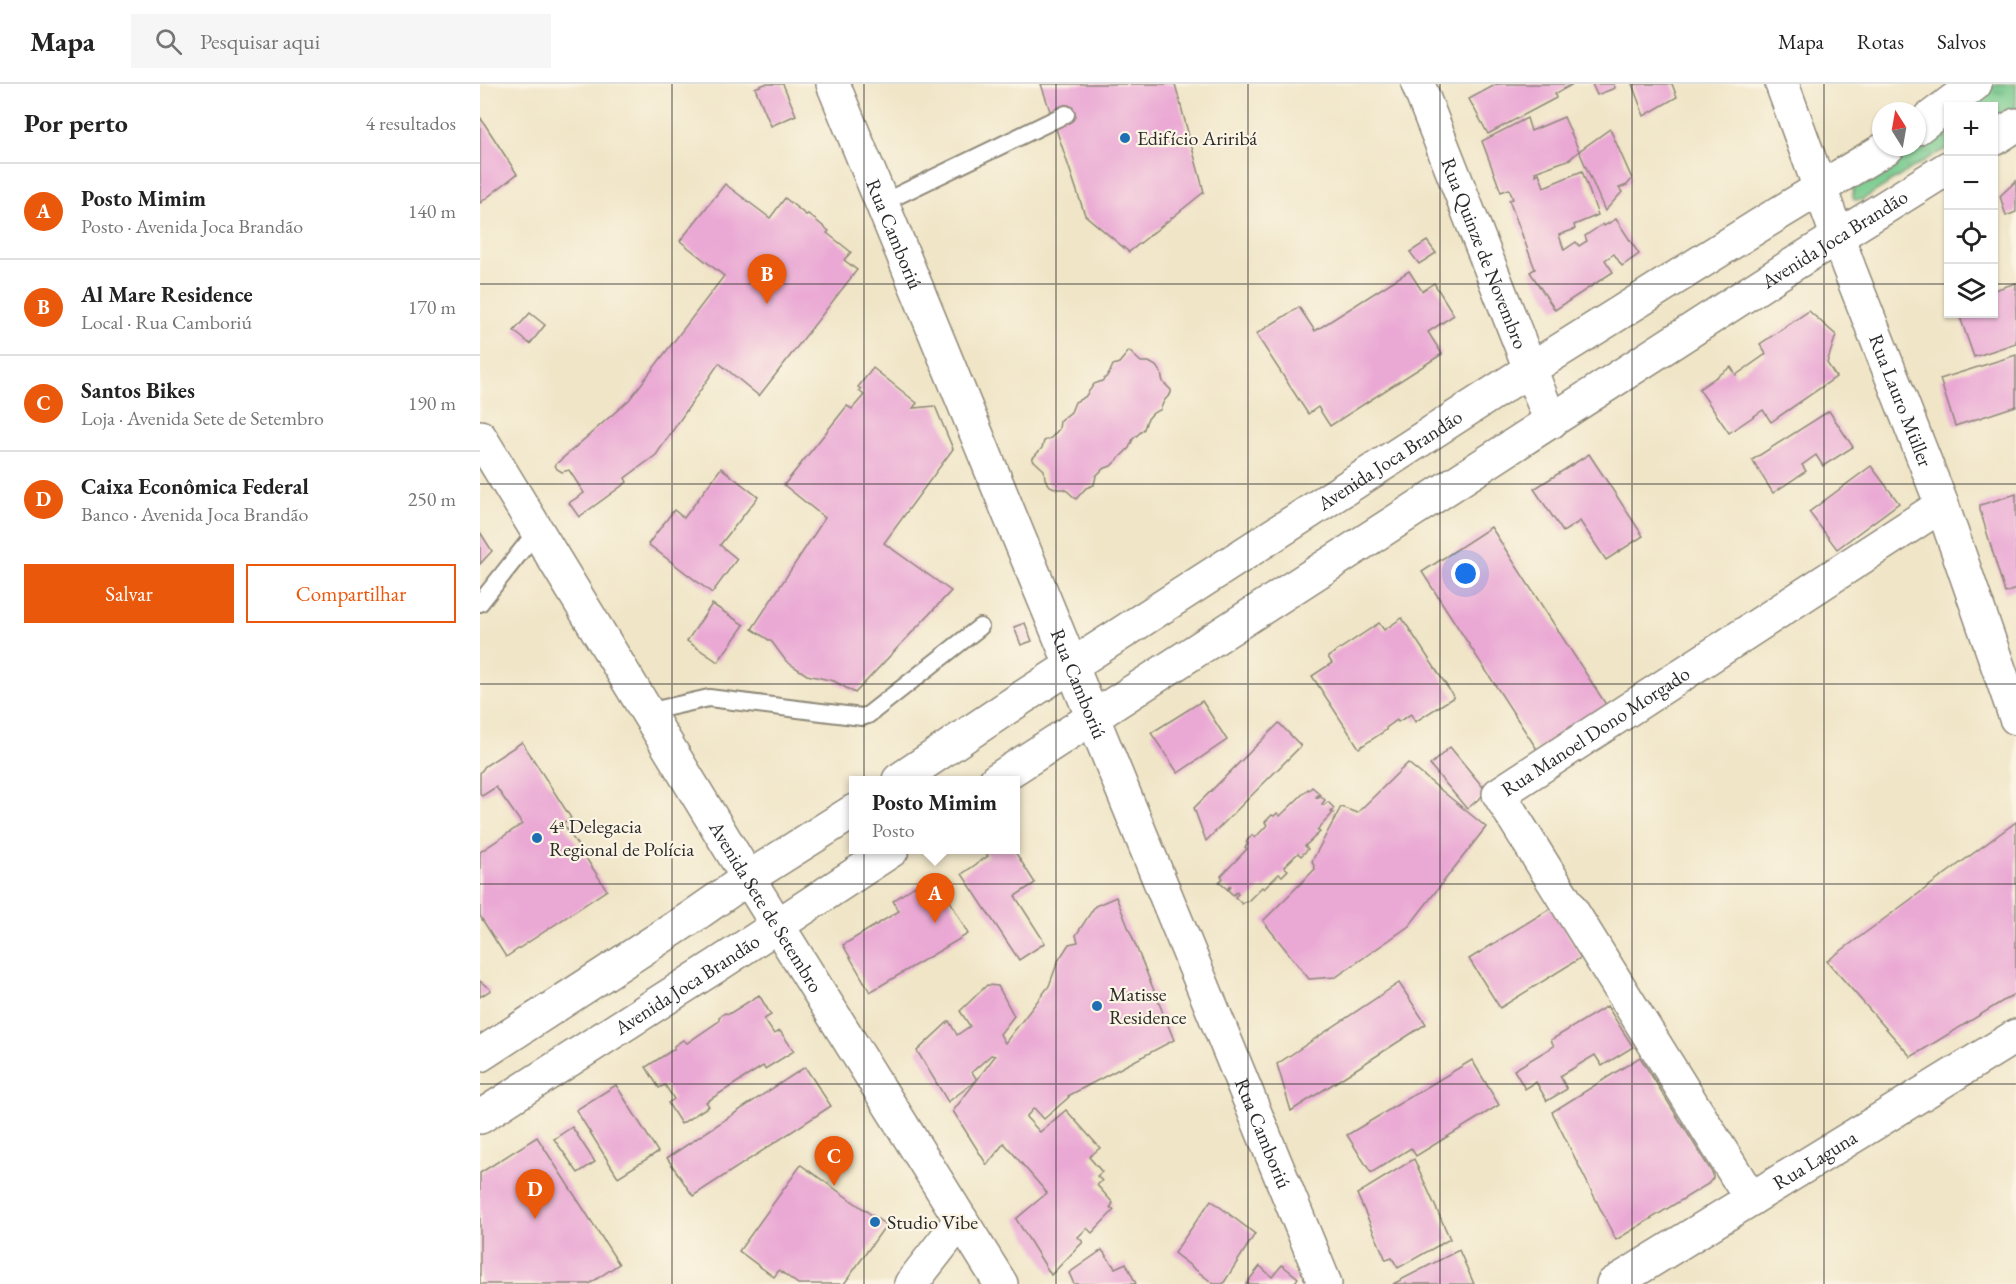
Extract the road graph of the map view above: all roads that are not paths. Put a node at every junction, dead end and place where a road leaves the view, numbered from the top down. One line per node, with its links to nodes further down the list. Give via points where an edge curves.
1 (833, 84): 12 (main road, Rua Camboriú)
2 (1418, 84): 14 (main road, Rua Quinze de Novembro)
3 (1782, 84): 11 (main road, Rua Lauro Müller)
4 (1975, 84): 6 (main road)
5 (1066, 114): 12 (lane)
6 (1926, 121)
7 (2016, 125): 8 (main road)
8 (1998, 136)
9 (1873, 156): 11 (main road, Avenida Joca Brandão)
10 (1944, 171): 13 (main road, Avenida Joca Brandão)
11 (1820, 189): 13 (main road, Rua Lauro Müller); 14 (main road, Avenida Joca Brandão)
12 (882, 203): 21 (main road, Rua Camboriú)
13 (1838, 237): 15 (main road, Avenida Joca Brandão); 17 (main road, Rua Lauro Müller)
14 (1530, 369): 15 (main road, Rua Quinze de Novembro); 21 (main road, Avenida Joca Brandão)
15 (1551, 422): 23 (main road, Avenida Joca Brandão)
16 (480, 437): 18 (main road, Avenida Sete de Setembro)
17 (1941, 505): 24 (main road, Rua Lauro Müller); 34 (main road, Rua Manoel Dono Morgado, via 1499,794)
18 (537, 531): 19 (lane); 22 (main road, Avenida Sete de Setembro)
19 (480, 603)
20 (980, 627): 22 (lane, via 862,717 709,698)
21 (1071, 666): 23 (main road, Rua Camboriú); 25 (main road, Avenida Joca Brandão)
22 (648, 712): 29 (main road, Avenida Sete de Setembro)
23 (1093, 717): 26 (main road, Avenida Joca Brandão); 39 (main road, Rua Camboriú)
24 (2016, 718)
25 (905, 776)
26 (1002, 776)
27 (849, 814): 29 (main road)
28 (884, 854): 30 (main road, Avenida Joca Brandão)
29 (748, 878): 30 (main road, Avenida Sete de Setembro); 32 (main road)
30 (777, 924): 33 (main road, Avenida Joca Brandão); 35 (main road, Avenida Sete de Setembro)
31 (2016, 1036): 34 (main road, Rua Laguna)
32 (480, 1055)
33 (480, 1117)
34 (1751, 1199): 36 (main road, Rua Laguna)
35 (961, 1220): 37 (main road); 38 (main road, Avenida Sete de Setembro)
36 (1645, 1276): 40 (main road, Rua Laguna)
37 (911, 1284)
38 (1001, 1284)
39 (1325, 1284)
40 (1612, 1284)

